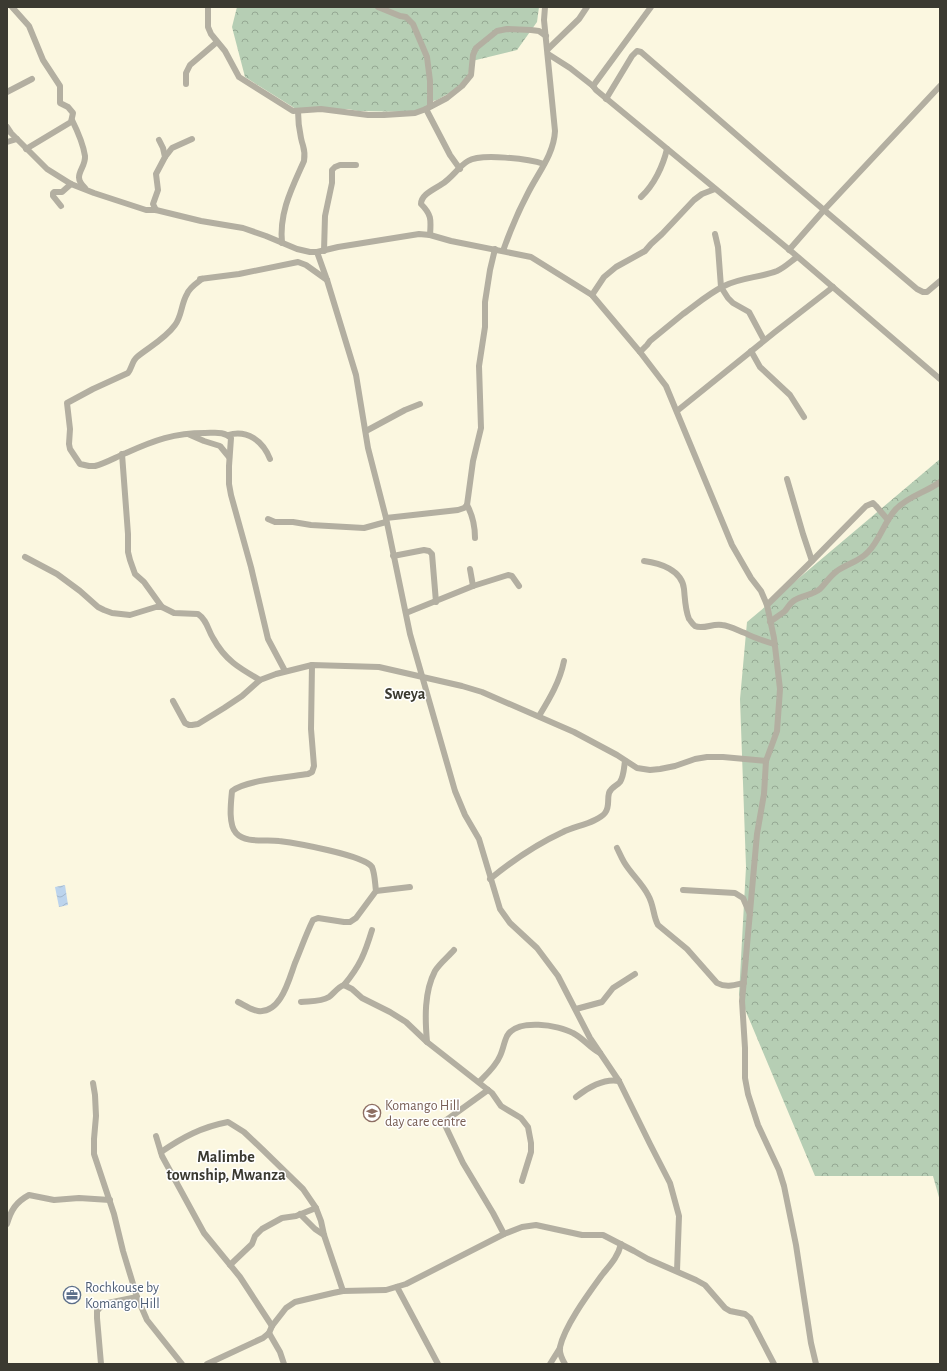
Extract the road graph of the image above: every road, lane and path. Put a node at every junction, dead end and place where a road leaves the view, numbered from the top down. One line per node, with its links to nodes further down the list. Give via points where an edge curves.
1 (12, 7): 18 (street, via 30,26 43,60 60,86 60,102 73,113)
2 (208, 7): 8 (street, via 208,27)
3 (378, 7): 16 (street, via 406,17 413,24 427,57 430,81)
4 (545, 7): 7 (street)
5 (587, 7): 9 (street)
6 (651, 7): 12 (street)
7 (546, 36): 9 (street); 16 (street, via 539,31 531,30 507,28 497,31 476,48 472,56 471,75 467,82 448,98)
8 (216, 42): 11 (street, via 190,65 186,73); 17 (street, via 225,51 243,80 289,109)
9 (548, 52): 12 (street); 27 (street, via 554,140)
10 (32, 79): 14 (street)
11 (186, 84)
12 (593, 86): 15 (street)
13 (940, 86): 36 (street)
14 (7, 92)
15 (606, 99): 25 (street); 36 (street, via 632,56 640,52)
16 (428, 108): 17 (street, via 415,113 384,115 321,109); 29 (street, via 450,155)
17 (298, 111): 39 (street, via 305,154 282,219)
18 (72, 120): 24 (street); 32 (street, via 80,135 85,159 80,181)
19 (7, 127): 20 (street)
20 (16, 139): 23 (street); 24 (street)
21 (192, 139): 26 (street, via 172,148)
22 (159, 140): 26 (street)
23 (7, 142)
24 (26, 149): 30 (street, via 47,169)
25 (667, 149): 31 (street); 33 (street, via 664,163)
26 (165, 157): 35 (street, via 156,174)
27 (544, 164): 29 (street, via 522,159 477,158 466,162); 43 (street, via 521,206)
28 (356, 165): 44 (street, via 340,165 332,170)
29 (460, 169): 38 (street, via 421,200 430,217)
30 (71, 184): 32 (street); 34 (street, via 62,192 53,193)
31 (715, 189): 42 (street); 51 (street, via 694,200 645,251 616,267 604,277)
32 (88, 191): 35 (street, via 146,210)
33 (641, 197)
34 (61, 206)
35 (156, 210): 39 (street, via 243,228)
36 (824, 210): 42 (street); 48 (street, via 917,289 928,292)
37 (715, 234): 49 (street)
38 (430, 235): 41 (street); 44 (street, via 403,236)
39 (282, 242): 40 (street)
40 (297, 249): 44 (street); 46 (street)
41 (495, 249): 43 (street); 67 (street, via 486,292 480,356 481,428)
42 (789, 250): 45 (street)
43 (503, 251): 51 (street, via 531,257)
44 (320, 252): 47 (street)
45 (797, 257): 49 (street, via 778,270); 50 (street)
46 (298, 262): 47 (street); 62 (street, via 200,279 187,293 175,326 151,348 135,358 128,372 67,403 70,449 80,464 95,466)
47 (328, 280): 59 (street, via 356,376)
48 (940, 281)
49 (721, 287): 52 (street, via 733,304 749,312); 54 (street, via 700,300)
50 (833, 287): 52 (street); 55 (street)
51 (592, 295): 54 (street)
52 (764, 340): 53 (street)
53 (751, 350): 57 (street); 58 (street, via 760,367 790,395)
54 (640, 352): 57 (street, via 666,386)
55 (940, 379)
56 (420, 404): 59 (street)
57 (677, 411): 80 (street, via 732,545 750,578 761,591)
58 (804, 417)
59 (366, 431): 69 (street)
60 (186, 433): 61 (street); 62 (street, via 159,439); 63 (street, via 220,446)
61 (228, 435): 63 (street, via 231,438); 64 (street, via 235,432 243,433 261,443)
62 (122, 454): 81 (street, via 130,560 135,574)
63 (229, 457): 87 (street, via 231,495 268,639)
64 (270, 459)
65 (787, 479): 75 (street)
66 (940, 482): 70 (street, via 908,499)
67 (467, 505): 69 (street, via 458,510); 71 (street, via 472,513)
68 (268, 519): 69 (street, via 275,522 364,528)
69 (386, 520): 72 (street)
70 (888, 520): 75 (street, via 873,503 866,506); 83 (street, via 879,537 862,558 831,575 818,591 794,600)
71 (476, 538)
72 (393, 556): 79 (street, via 424,550 432,554); 82 (street)
73 (25, 557): 81 (street, via 57,574 98,607 112,613 130,615)
74 (644, 561): 84 (street, via 664,566 676,574 684,587 685,606 695,626 721,624)
75 (812, 561): 80 (street)
76 (470, 569): 77 (street)
77 (473, 586): 78 (street, via 508,575 512,576); 79 (street)
78 (519, 586)
79 (436, 602): 82 (street)
80 (767, 606): 83 (street)
81 (162, 607): 89 (street, via 174,613 198,614 231,662)
82 (406, 613): 88 (street)
83 (770, 622): 84 (street)
84 (774, 644): 93 (street, via 780,689 779,705 777,731)
85 (564, 661): 91 (street, via 551,698)
86 (312, 665): 87 (street); 88 (street, via 379,667); 98 (street, via 312,772 250,784 232,791 232,826 241,837 290,842 346,854 368,863 374,872)
87 (285, 671): 89 (street)
88 (422, 677): 91 (street, via 482,692); 95 (street, via 455,791 479,840)
89 (260, 680): 90 (street, via 242,696 198,724 189,726 185,723)
90 (173, 701)
91 (539, 716): 92 (street, via 574,732)
92 (625, 761): 93 (street, via 637,768 650,770 707,757 723,756); 95 (street, via 620,782 610,792 605,814 550,838 511,862)
93 (766, 761): 99 (street)
94 (617, 848): 103 (street, via 649,897 661,928 687,949 717,983 726,986)
95 (490, 879): 107 (street, via 500,910 547,960)
96 (410, 887): 98 (street)
97 (683, 890): 99 (street, via 735,893 743,898)
98 (376, 891): 105 (street, via 356,918 350,922 318,918 313,920 289,982 273,1007 258,1011)
99 (750, 915): 103 (street)
100 (372, 930): 104 (street, via 365,954 355,972)
101 (454, 950): 108 (street, via 434,973 429,990 426,1009)
102 (635, 974): 107 (street, via 613,988 602,1002)
103 (744, 983): 141 (street, via 742,1012 748,1094 784,1186)
104 (344, 984): 106 (street, via 328,998); 108 (street, via 362,998 406,1022)
105 (238, 1002)
106 (301, 1002)
107 (576, 1009): 109 (street)
108 (427, 1042): 111 (street)
109 (601, 1054): 110 (street); 111 (street, via 575,1033 565,1029 536,1025 521,1026 507,1036 500,1058)
110 (619, 1081): 114 (street, via 590,1087); 126 (street, via 670,1183 679,1216)
111 (479, 1082): 113 (street)
112 (93, 1083): 118 (street, via 96,1095 94,1154)
113 (488, 1090): 117 (street, via 501,1106 521,1118 528,1127 532,1143 531,1152); 122 (street, via 444,1123 463,1163)
114 (576, 1097)
115 (156, 1136): 116 (street)
116 (161, 1152): 119 (street, via 194,1132 228,1122 244,1132 303,1189); 125 (street, via 204,1233)
117 (522, 1181)
118 (110, 1200): 121 (street, via 54,1200 29,1195 14,1206); 129 (street)
119 (316, 1208): 120 (street); 123 (street)
120 (300, 1214): 123 (street); 125 (street, via 282,1218 262,1229 252,1244)
121 (7, 1224)
122 (504, 1234): 124 (street, via 536,1225 588,1236 603,1235); 127 (street)
123 (324, 1235): 128 (street)
124 (621, 1244): 126 (street, via 648,1260); 132 (street, via 618,1255 586,1297)
125 (230, 1265): 130 (street)
126 (677, 1272): 140 (street, via 705,1285 725,1308 750,1318)
127 (397, 1287): 128 (street, via 370,1292); 137 (street)
128 (343, 1291): 130 (street, via 295,1302 286,1308)
129 (137, 1297): 133 (street, via 99,1307 97,1318); 134 (street, via 147,1320)
130 (272, 1326): 131 (street)
131 (269, 1333): 135 (street); 136 (street)
132 (560, 1348): 138 (street); 139 (street)
133 (101, 1364)
134 (182, 1364)
135 (206, 1364)
136 (284, 1364)
137 (438, 1364)
138 (550, 1364)
139 (565, 1364)
140 (774, 1364)
141 (816, 1364)

